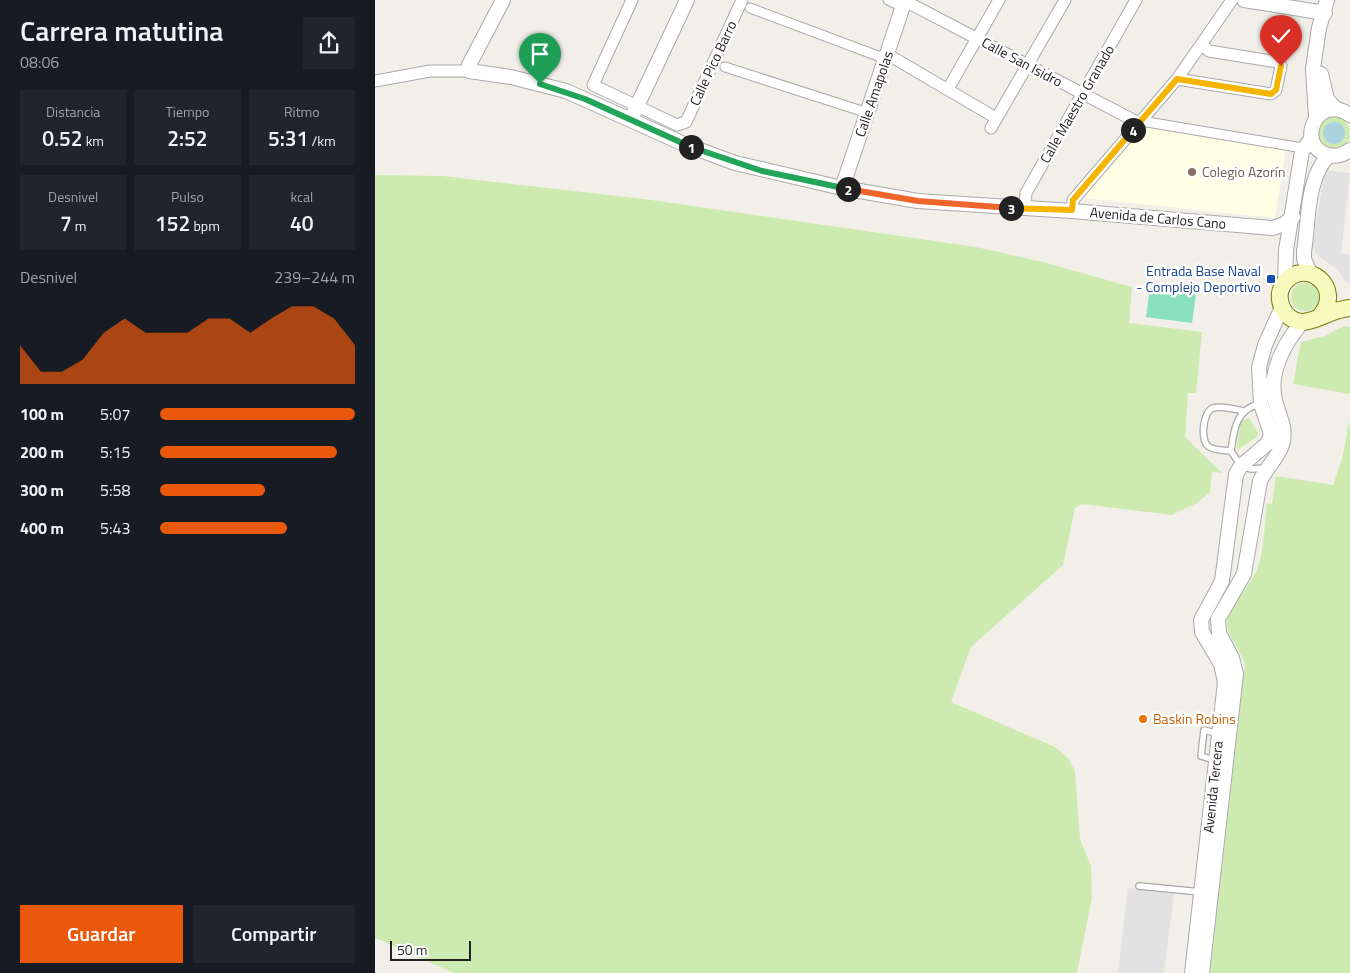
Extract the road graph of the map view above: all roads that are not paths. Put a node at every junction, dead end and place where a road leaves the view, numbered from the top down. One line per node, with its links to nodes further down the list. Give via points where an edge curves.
1 (503, 0): 19 (street, via 469,65)
2 (631, 0): 24 (street, via 593,85)
3 (687, 0): 24 (street)
4 (888, 0): 10 (street)
5 (999, 0): 14 (street)
6 (1065, 0): 17 (street)
7 (1135, 0): 23 (street, Calle Maestro Granado)
8 (1232, 0): 15 (street)
9 (1249, 0): 12 (street)
10 (905, 2): 14 (street, Calle San Isidro); 16 (street, Calle Amapolas)
11 (746, 4): 16 (street); 24 (street, Calle Pico Barro, via 686,122 677,124)
12 (1297, 4): 13 (street)
13 (1326, 7): 25 (street, via 1321,82 1327,99); 27 (street, via 1313,68)
14 (977, 39): 17 (street, Calle San Isidro); 22 (street)
15 (1202, 45): 20 (street); 20 (street, via 1209,51 1277,62 1281,66 1276,90 1271,94)
16 (886, 57): 22 (street); 26 (street, Calle Amapolas)
17 (1027, 66): 22 (street, via 993,123); 23 (street, Calle San Isidro)
18 (725, 67): 26 (street)
19 (469, 71): 21 (street, Avenida de Carlos Cano, via 430,71); 28 (street, Avenida de Carlos Cano, via 558,89)
20 (1177, 79): 29 (street)
21 (375, 81)
22 (947, 89)
23 (1083, 94): 29 (street, Calle San Isidro); 33 (street, Calle Maestro Granado, via 1026,193)
24 (637, 106): 28 (street)
25 (1345, 112): 27 (street, via 1329,110)
26 (868, 113): 32 (street, Calle Amapolas)
27 (1316, 118): 30 (street)
28 (631, 119): 32 (street, Avenida de Carlos Cano, via 683,144 735,163)
29 (1140, 122): 30 (street); 34 (street, via 1073,200)
30 (1307, 143): 31 (street); 35 (street)
31 (1342, 155): 38 (street, via 1317,170 1304,252)
32 (842, 188): 33 (street, Avenida de Carlos Cano, via 918,201)
33 (1025, 209): 34 (street, Avenida de Carlos Cano)
34 (1072, 210): 36 (street, Avenida de Carlos Cano)
35 (1293, 217): 36 (street); 37 (street)
36 (1273, 228): 37 (street)
37 (1287, 243): 39 (street)
38 (1310, 273): 39 (main road, via 1296,274); 40 (main road, via 1323,281)
39 (1285, 282): 42 (main road, via 1280,294)
40 (1328, 290): 41 (main road); 44 (main road, via 1328,304)
41 (1350, 299)
42 (1282, 307): 45 (main road, via 1290,317); 46 (street, via 1261,357 1258,379)
43 (1350, 308): 44 (main road)
44 (1320, 316): 45 (main road)
45 (1302, 322): 47 (street, via 1285,342 1277,365 1274,387)
46 (1261, 404): 47 (lane); 48 (lane, via 1250,406); 50 (street, via 1271,434 1268,443)
47 (1278, 409): 51 (street, via 1284,441)
48 (1245, 411): 49 (lane, via 1237,419); 49 (lane, via 1214,408 1205,417 1204,440 1207,446)
49 (1231, 451): 50 (lane)
50 (1241, 466): 51 (lane); 52 (street, Avenida Tercera, via 1236,474 1222,581 1201,620 1206,641 1224,672)
51 (1266, 468): 52 (street, Avenida Tercera, via 1260,481 1244,574 1218,619 1219,633 1236,674)
52 (1224, 738): 53 (street, Avenida Tercera); 53 (lane, via 1204,730 1201,756)
53 (1221, 761): 55 (street, Avenida Tercera); 57 (street, Avenida Tercera)
54 (1139, 886): 55 (lane)
55 (1201, 892): 56 (street, Avenida Tercera)
56 (1192, 973)
57 (1202, 973)

